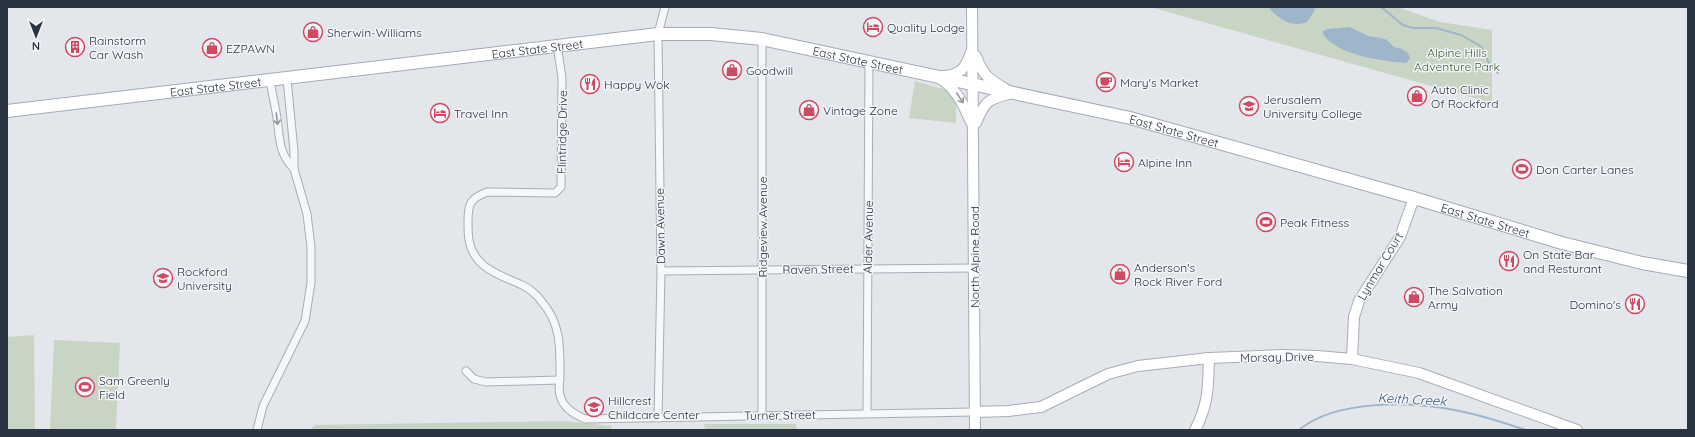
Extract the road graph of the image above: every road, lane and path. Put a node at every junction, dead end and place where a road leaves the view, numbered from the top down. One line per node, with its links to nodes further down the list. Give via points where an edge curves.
1 (665, 7): 3 (street, Dawn Avenue)
2 (972, 7): 6 (street, North Alpine Road)
3 (658, 34): 4 (main road, East State Street, via 711,34); 5 (main road, East State Street); 20 (street, Dawn Avenue)
4 (762, 39): 7 (main road, East State Street); 19 (street, Ridgeview Avenue)
5 (557, 45): 9 (main road, East State Street); 25 (street, Flintridge Drive, via 562,78 561,187 555,193 487,192 471,201 468,209 471,250 479,261 486,269 526,287 549,311 560,338)
6 (973, 46): 8 (street, via 967,64 960,73); 11 (street, North Alpine Road); 12 (street, via 985,76)
7 (869, 61): 8 (main road, East State Street); 17 (street, Alder Avenue)
8 (936, 76): 11 (main road, East State Street); 14 (street, one-way to 14, via 947,83 961,99)
9 (287, 79): 10 (main road, East State Street); 15 (street)
10 (270, 81): 13 (main road, East State Street); 15 (street, one-way to 15, via 278,141)
11 (974, 84): 12 (main road, East State Street); 14 (street, North Alpine Road)
12 (1012, 93): 14 (street, via 986,102); 16 (main road, East State Street, via 1135,119)
13 (7, 111)
14 (974, 128): 18 (street, North Alpine Road)
15 (294, 170): 31 (street, via 307,214 312,247 312,283 305,321 263,406)
16 (1414, 198): 21 (main road, East State Street, via 1567,245); 23 (street, Lynmar Court, via 1400,237 1359,301 1354,317)
17 (867, 268): 18 (street, Raven Street); 19 (street, Raven Street); 27 (street, Alder Avenue)
18 (974, 268): 26 (street, North Alpine Road)
19 (762, 270): 20 (street, Raven Street); 28 (street, Ridgeview Avenue)
20 (661, 271): 29 (street, Dawn Avenue)
21 (1688, 271)
22 (1209, 358): 23 (street, Morsay Drive, via 1282,355); 26 (street, Morsay Drive, via 1138,366 1108,374 1040,407 1008,412); 33 (street, via 1208,396)
23 (1352, 359): 34 (street, Morsay Drive, via 1419,374)
24 (466, 371): 25 (street, via 474,379 486,382)
25 (560, 380): 30 (street, Flintridge Drive, via 560,395 566,407)
26 (975, 412): 27 (street, Turner Street); 32 (street, North Alpine Road)
27 (867, 413): 28 (street, Turner Street)
28 (762, 415): 29 (street, Turner Street)
29 (658, 418): 30 (street, Turner Street)
30 (585, 419)
31 (257, 430)
32 (975, 430)
33 (1195, 430)
34 (1577, 430)

